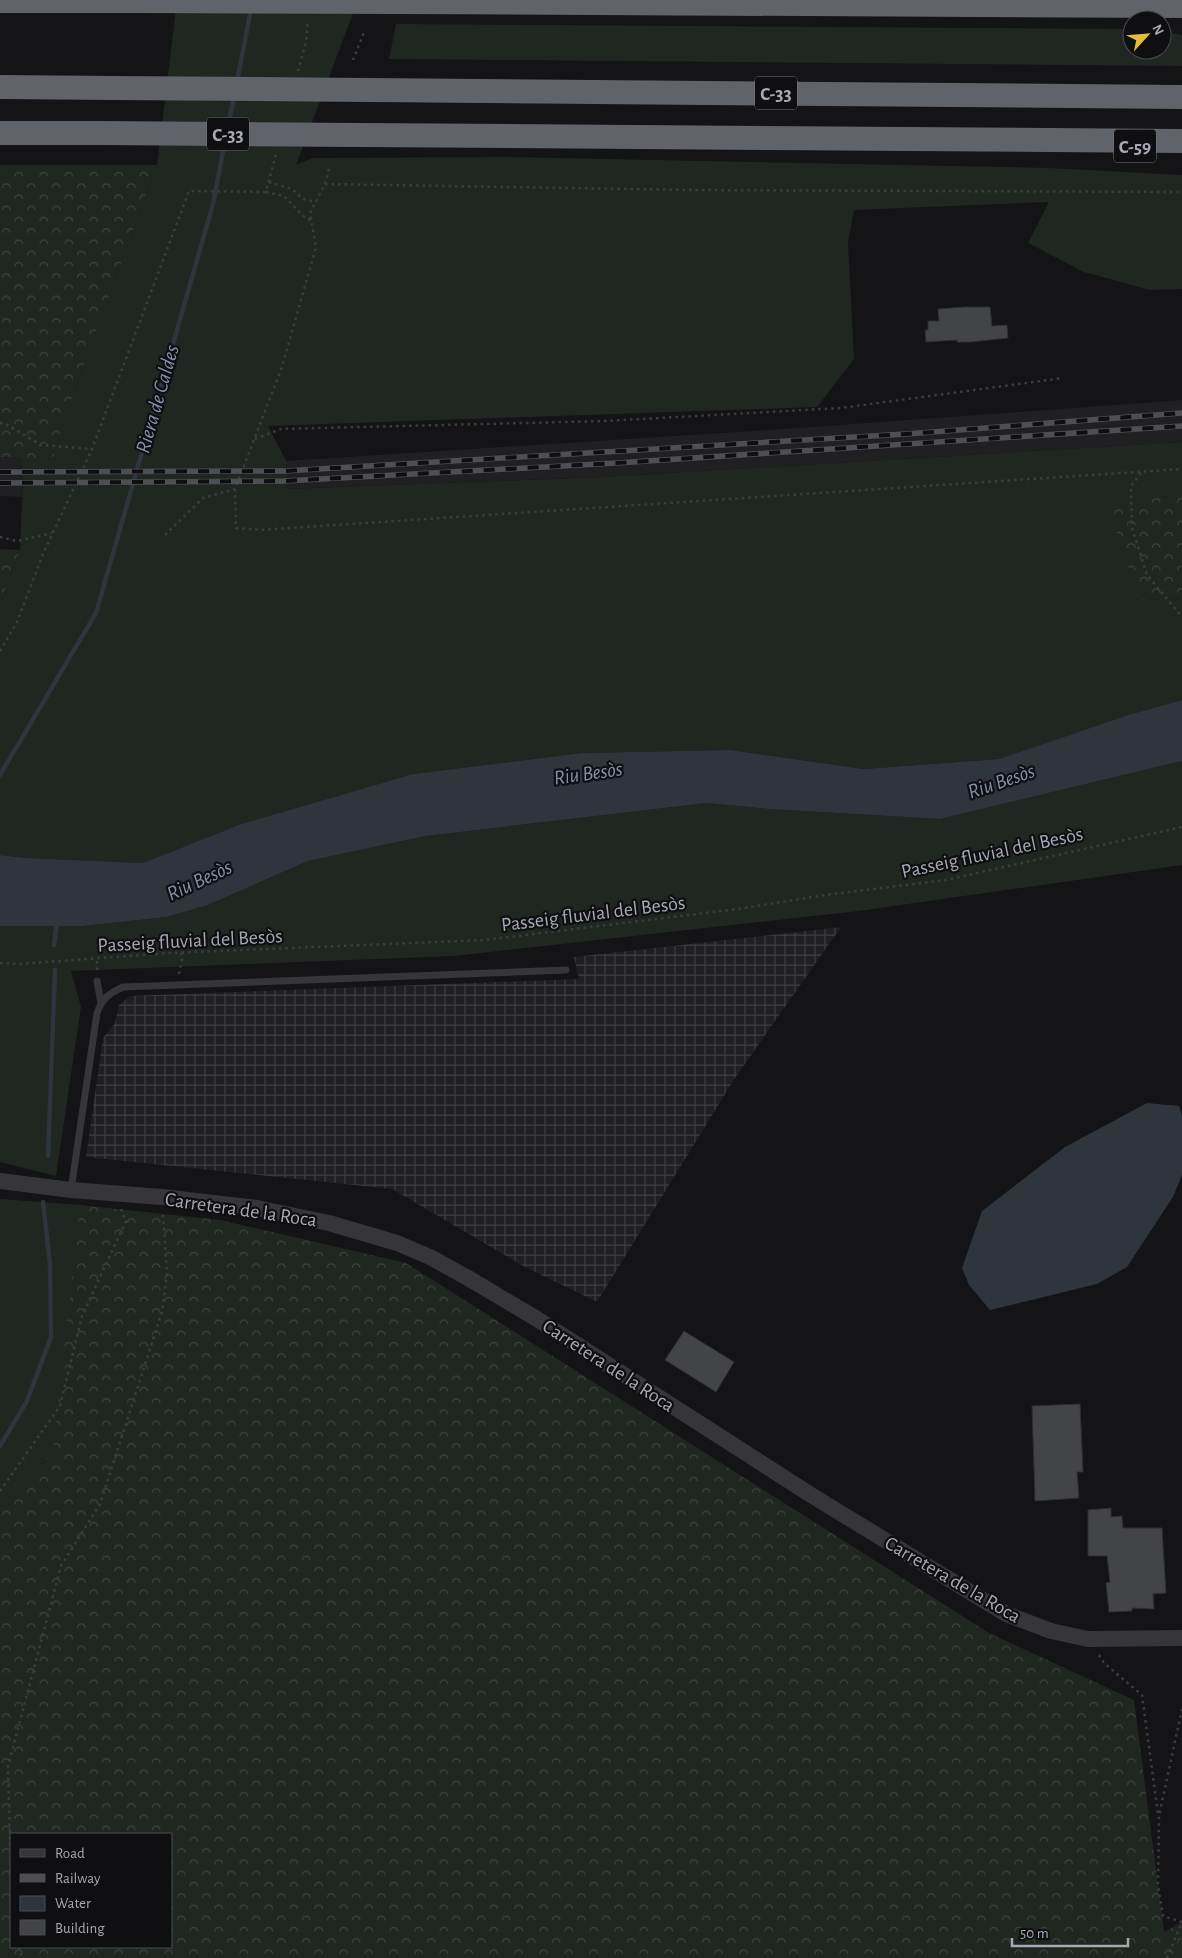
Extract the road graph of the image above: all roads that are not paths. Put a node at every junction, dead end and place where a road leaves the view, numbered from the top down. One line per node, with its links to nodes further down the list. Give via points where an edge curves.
1 (0, 1): 2 (highway, bridge)
2 (1070, 5): 3 (highway); 4 (highway)
3 (1182, 6)
4 (1182, 19)
5 (0, 87): 6 (highway, C-33, bridge)
6 (1182, 97)
7 (0, 132): 8 (highway, C-33, bridge)
8 (1088, 141): 9 (highway, C-33); 10 (highway, C-59)
9 (1182, 141)
10 (1182, 151)
11 (566, 970): 13 (lane, via 123,987 111,992)
12 (96, 981): 13 (lane)
13 (101, 1003): 15 (lane, via 85,1083)
14 (0, 1181): 15 (street, Carretera de la Roca)
15 (71, 1190): 16 (street, Carretera de la Roca, via 257,1208 329,1222 397,1243 430,1257 537,1319 811,1495 1006,1614 1051,1631 1088,1639)
16 (1182, 1638)

